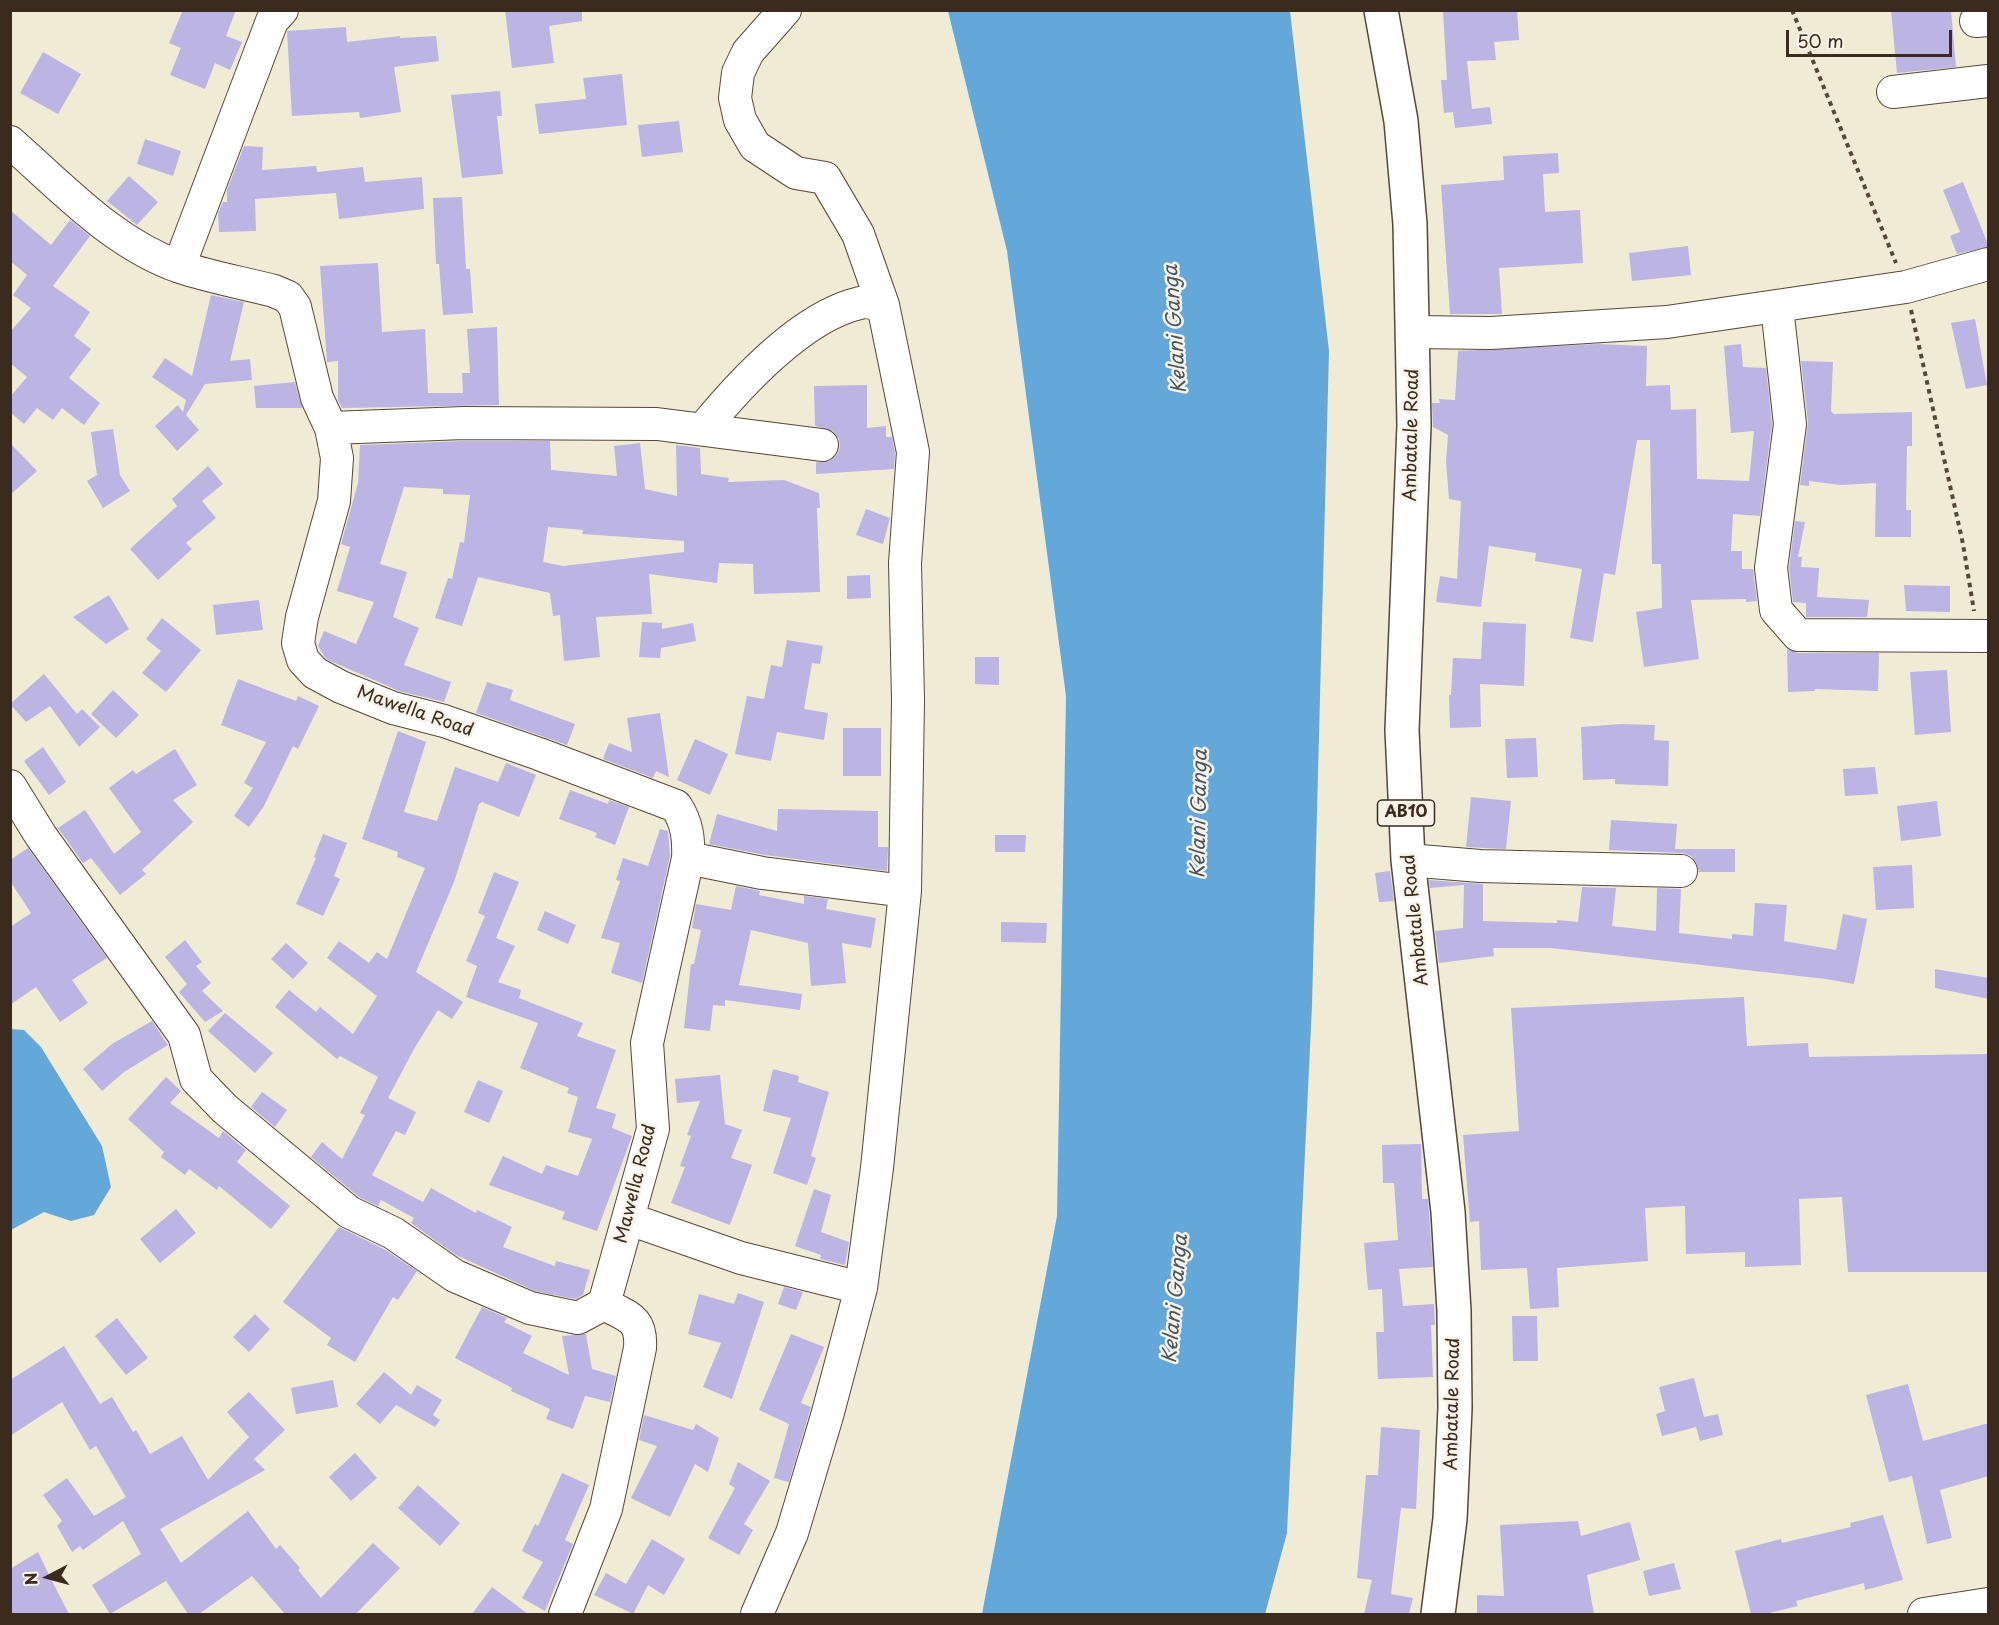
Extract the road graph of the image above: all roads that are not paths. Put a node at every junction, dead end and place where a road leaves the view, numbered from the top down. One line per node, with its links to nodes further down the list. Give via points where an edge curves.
1 (282, 10): 8 (street, via 272,21)
2 (785, 10): 9 (street, via 748,52 738,73 735,98 740,120 755,146 796,173 825,178 858,234)
3 (1381, 10): 11 (main road, Ambatale Road / AB10, via 1401,121 1410,224)
4 (1989, 81): 5 (street)
5 (1893, 92)
6 (11, 145): 8 (street, Mawella Road, via 85,210 129,242)
7 (1989, 264): 10 (street, via 1906,287)
8 (179, 266): 12 (street, Mawella Road, via 288,297 301,321 317,398)
9 (883, 305): 13 (street, via 861,302 827,316 789,341); 20 (street, via 913,452 905,563)
10 (1777, 307): 11 (street, via 1666,322 1491,333); 15 (street, via 1790,424 1771,568 1776,610 1798,635)
11 (1413, 332): 18 (main road, Ambatale Road / AB10, via 1414,425 1402,730)
12 (331, 428): 13 (street, via 634,423); 17 (street, Mawella Road, via 337,458 334,501 302,617 298,643 303,660 315,673 393,708 529,751 676,806 689,833)
13 (703, 429): 14 (street)
14 (822, 445)
15 (1984, 637)
16 (10, 786): 23 (street, via 40,836 184,1035 196,1079 225,1109 349,1212 393,1233 455,1276 530,1308 578,1318)
17 (688, 858): 20 (street, via 762,873); 21 (street, Mawella Road, via 647,1043 653,1130)
18 (1408, 860): 19 (street, via 1480,866); 27 (main road, Ambatale Road / AB10, via 1448,1212 1454,1311 1450,1519)
19 (1681, 871)
20 (905, 891): 22 (street)
21 (629, 1220): 22 (street, via 741,1258); 23 (street, Mawella Road)
22 (861, 1288): 26 (street, via 792,1533)
23 (604, 1305): 25 (street, via 634,1319 641,1331 640,1348 606,1509)
24 (1989, 1604): 28 (street)
25 (565, 1614)
26 (757, 1614)
27 (1438, 1614)
28 (1924, 1614)

